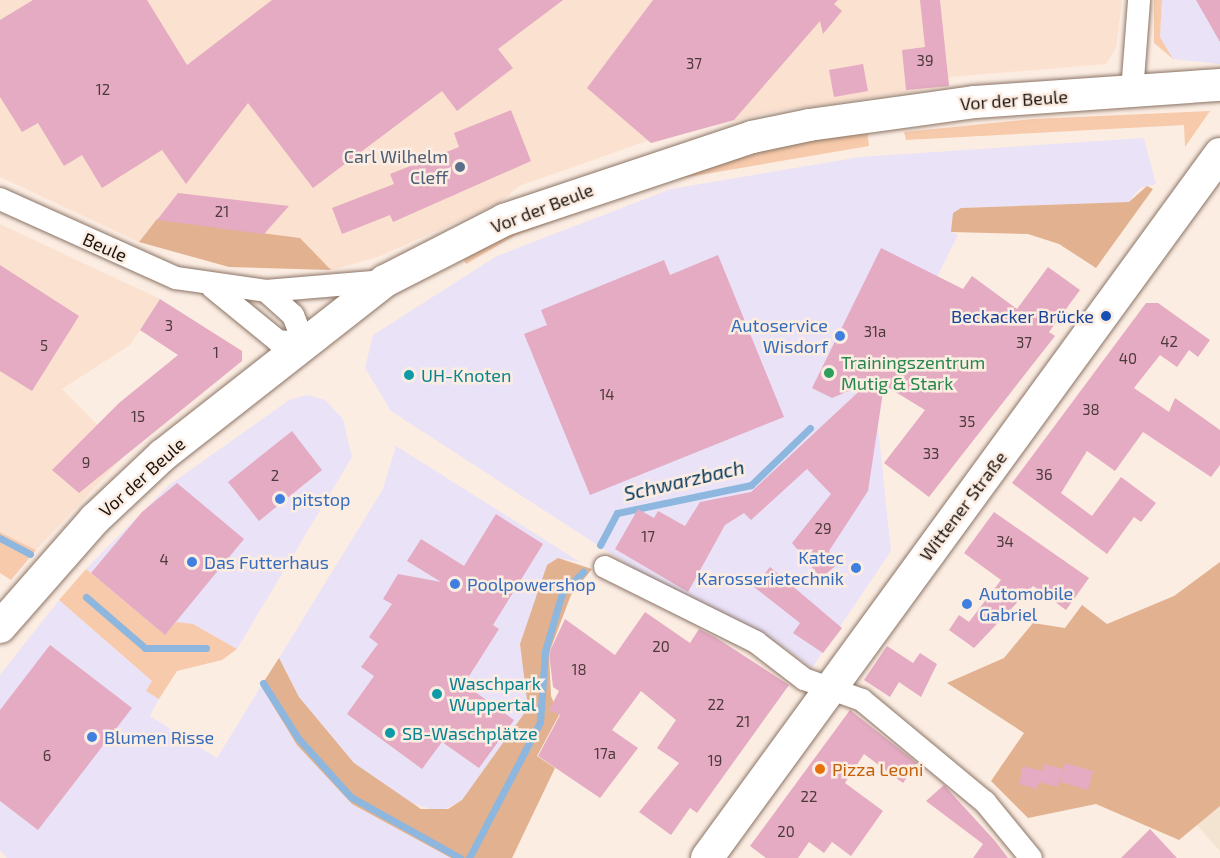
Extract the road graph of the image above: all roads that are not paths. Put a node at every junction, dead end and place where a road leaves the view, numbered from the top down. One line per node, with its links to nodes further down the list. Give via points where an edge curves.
1 (1139, 0): 3 (street)
2 (1220, 85): 3 (main road, Vor der Beule)
3 (1132, 92): 6 (main road, Vor der Beule, via 885,112 752,137 504,220)
4 (1220, 154): 12 (main road, Wittener Straße)
5 (0, 199): 7 (street, Beule, via 176,278)
6 (385, 281): 8 (street, Beule); 9 (main road, Vor der Beule)
7 (212, 287): 8 (street, Beule); 9 (street, Beule, via 278,341)
8 (266, 291): 9 (street, via 293,315)
9 (304, 343): 11 (main road, Vor der Beule, via 139,476)
10 (605, 567): 12 (street, via 756,642 804,679)
11 (0, 627)
12 (830, 688): 13 (main road, Wittener Straße); 14 (street, via 862,700 985,802)
13 (716, 855)
14 (1031, 858)

